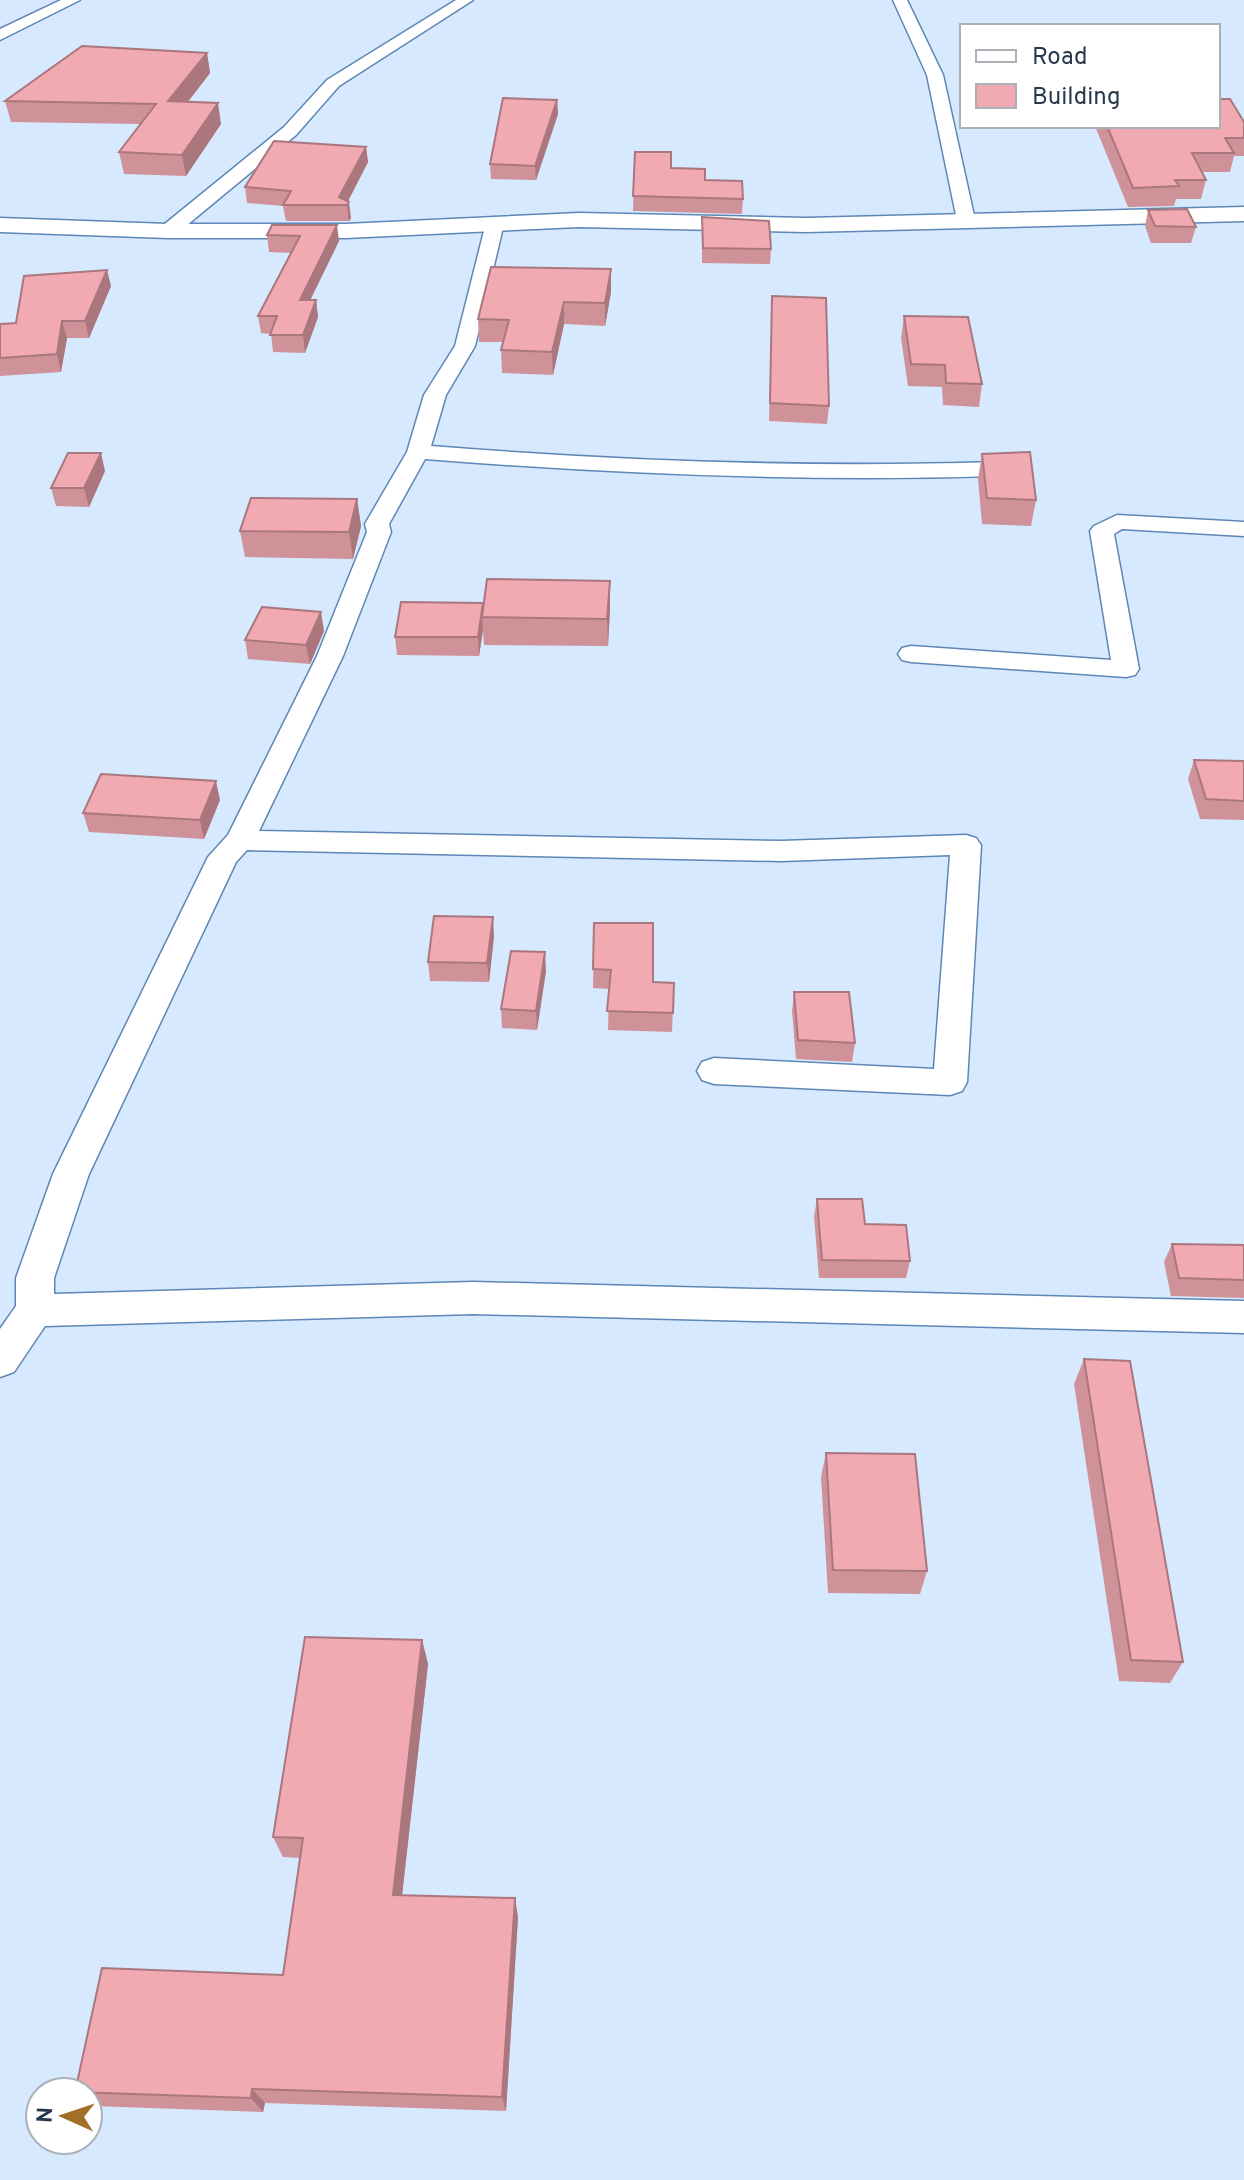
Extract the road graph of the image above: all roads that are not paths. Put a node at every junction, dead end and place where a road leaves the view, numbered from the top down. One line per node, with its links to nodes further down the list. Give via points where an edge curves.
1 (73, 0): 4 (street)
2 (466, 0): 9 (street, via 333,83 290,131)
3 (900, 0): 6 (street, via 935,75)
4 (0, 35)
5 (1244, 214): 6 (street)
6 (966, 220): 7 (street)
7 (495, 223): 9 (street, via 346,231); 10 (street, via 465,346 435,395)
8 (0, 225): 9 (street)
9 (168, 231)
10 (418, 452): 11 (street, via 627,466 900,473); 14 (street, via 377,524 379,532 330,656)
11 (995, 469)
12 (1244, 529): 13 (street, via 1117,522 1102,531 1126,669)
13 (911, 654)
14 (240, 840): 15 (street, via 781,851 966,845 950,1082); 16 (street, via 223,857 71,1174 35,1278)
15 (714, 1071)
16 (35, 1310): 17 (street, via 473,1298); 18 (street)
17 (1244, 1317)
18 (0, 1360)

